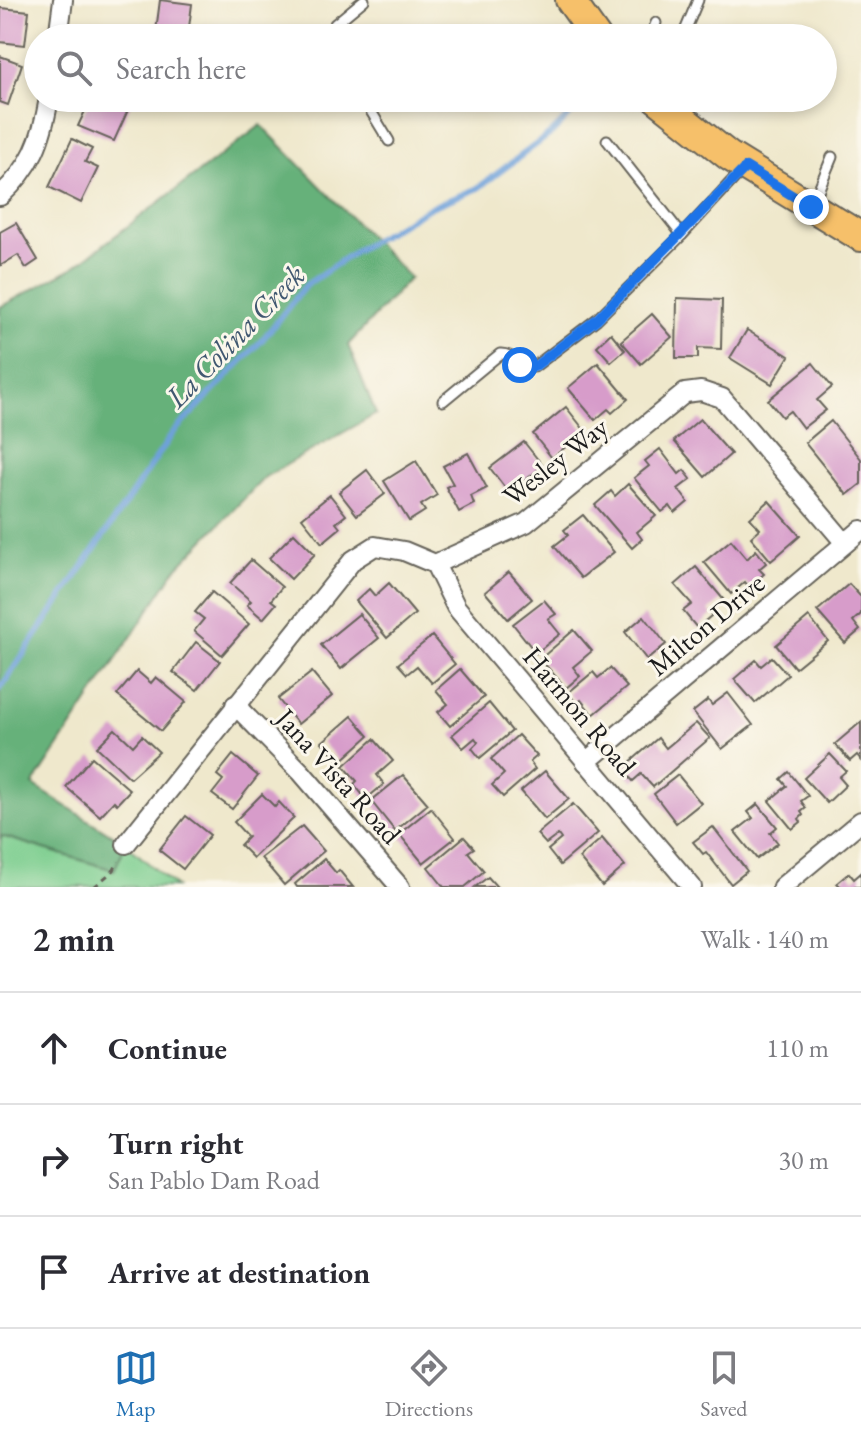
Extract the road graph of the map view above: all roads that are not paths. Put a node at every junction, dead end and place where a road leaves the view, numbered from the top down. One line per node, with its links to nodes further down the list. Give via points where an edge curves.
1 (63, 0): 5 (street)
2 (364, 0): 6 (lane)
3 (570, 0): 7 (main road)
4 (698, 0): 8 (lane)
5 (60, 24)
6 (335, 24)
7 (587, 24)
8 (688, 24)
9 (47, 112): 16 (street, via 44,130 21,177)
10 (371, 112): 13 (lane)
11 (671, 112): 15 (main road)
12 (607, 140): 18 (lane)
13 (389, 141)
14 (832, 157): 17 (lane)
15 (746, 167): 17 (main road); 18 (lane)
16 (0, 196)
17 (811, 207): 19 (main road)
18 (682, 235): 20 (lane, via 597,319 534,367 500,354)
19 (861, 237)
20 (443, 401)
21 (861, 530): 22 (street, Milton Drive)
22 (845, 543): 23 (street, Wesley Way, via 722,398 701,391 685,393 526,523); 25 (street, Milton Drive)
23 (435, 564): 24 (street, via 375,546 353,560); 25 (street, Harmon Road, via 456,607)
24 (235, 705): 27 (street); 28 (street, Jana Vista Road)
25 (586, 762): 29 (street, Harmon Road)
26 (861, 821): 30 (street)
27 (126, 844)
28 (400, 887)
29 (692, 887)
30 (782, 887)

